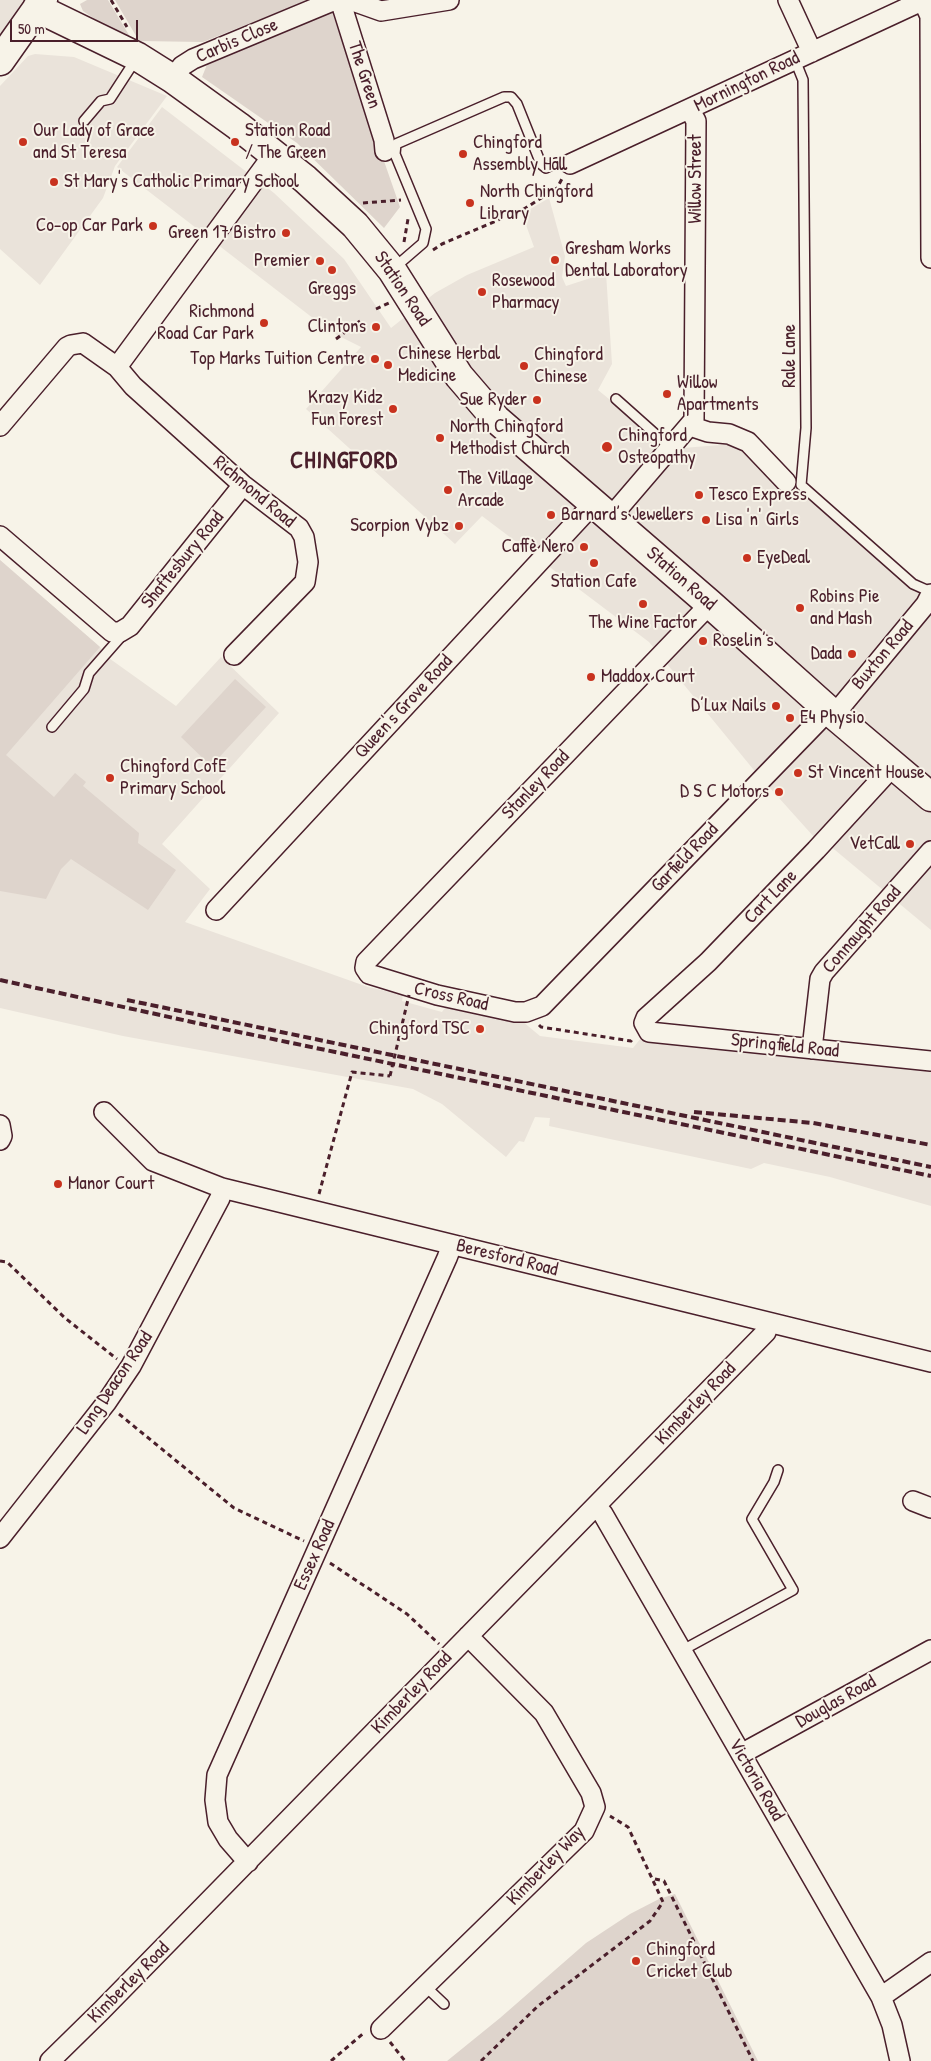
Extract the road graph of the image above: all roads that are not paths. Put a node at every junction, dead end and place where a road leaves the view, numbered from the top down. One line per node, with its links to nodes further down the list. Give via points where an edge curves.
1 (335, 0): 12 (street, Carbis Close, via 193,59 182,66)
2 (340, 0): 15 (street, The Green, via 384,140)
3 (350, 0): 4 (street, via 381,11)
4 (449, 0)
5 (788, 0): 8 (street)
6 (924, 0): 8 (street, Mornington Road); 18 (street, via 930,16)
7 (40, 4): 9 (main road, Station Road); 11 (main road)
8 (812, 52): 10 (street, Mornington Road)
9 (138, 57): 12 (main road, Station Road); 14 (lane, via 110,99 101,101)
10 (795, 60): 13 (street, Mornington Road); 29 (lane, Rale Lane, via 803,80 806,428 801,485 913,584)
11 (0, 61)
12 (173, 79): 16 (main road, Station Road)
13 (690, 110): 17 (street, Mornington Road); 23 (street, Willow Street, via 696,121 696,411)
14 (84, 121)
15 (384, 151)
16 (273, 155): 19 (main road, Station Road); 20 (street)
17 (570, 164): 19 (lane, via 556,163 546,168 541,164 517,104 511,97 504,97 396,144 395,154 426,229 423,243)
18 (931, 258)
19 (400, 263): 27 (main road, Station Road, via 448,360 468,388 496,419)
20 (117, 368): 22 (street, Richmond Road, via 84,343 71,345); 26 (street, Richmond Road)
21 (616, 400): 24 (lane)
22 (0, 426)
23 (690, 426): 24 (street, Willow Street); 25 (street, via 729,434 748,442)
24 (671, 448): 27 (street, Willow Street)
25 (786, 482)
26 (243, 485): 31 (street, Shaftesbury Road); 32 (street, Richmond Road, via 299,528 307,546 308,562 305,582)
27 (602, 511): 30 (main road, Station Road); 38 (street, Queen's Grove Road)
28 (0, 536): 31 (street, via 112,632)
29 (931, 593): 33 (street, Buxton Road, via 926,604)
30 (710, 604): 33 (main road, Station Road); 39 (street, Stanley Road, via 366,962)
31 (125, 629): 34 (lane, via 89,674 84,689)
32 (234, 655)
33 (831, 712): 35 (main road, Station Road); 40 (street, Garfield Road)
34 (52, 727)
35 (894, 765): 36 (main road, Station Road); 41 (street, Cart Lane, via 708,962)
36 (931, 797)
37 (931, 851): 42 (street, Connaught Road, via 820,979)
38 (216, 910)
39 (365, 968): 40 (street, Cross Road, via 370,974 390,982 515,1012)
40 (542, 1006)
41 (644, 1022): 42 (street, Springfield Road, via 649,1032)
42 (812, 1049): 43 (street, Springfield Road)
43 (931, 1061)
44 (104, 1112): 47 (street, Beresford Road, via 153,1161)
45 (0, 1125): 46 (street)
46 (0, 1140)
47 (222, 1188): 48 (street, Beresford Road); 55 (street, Long Deacon Road, via 220,1198 131,1366 106,1403)
48 (452, 1244): 49 (street, Beresford Road); 60 (street, Essex Road, via 217,1775 215,1800 218,1822 228,1840)
49 (769, 1323): 50 (street, Beresford Road); 53 (street, Kimberley Road, via 766,1332)
50 (931, 1362)
51 (778, 1470): 58 (lane, via 752,1519 793,1590)
52 (913, 1501): 54 (street)
53 (596, 1506): 56 (street, Kimberley Road); 58 (street, Victoria Road)
54 (931, 1508)
55 (0, 1538)
56 (468, 1636): 60 (street, Kimberley Road); 62 (street, Kimberley Way, via 544,1713 591,1793 594,1807 584,1831)
57 (931, 1650): 59 (street, Douglas Road)
58 (681, 1651): 59 (street, Victoria Road)
59 (741, 1754): 63 (street, Victoria Road)
60 (248, 1862): 66 (street, Kimberley Road)
61 (931, 1962): 63 (street)
62 (425, 1986): 64 (lane); 65 (street, Kimberley Way)
63 (881, 1997): 67 (street, Victoria Road, via 892,2025)
64 (444, 2004)
65 (381, 2029)
66 (50, 2061)
67 (900, 2061)

